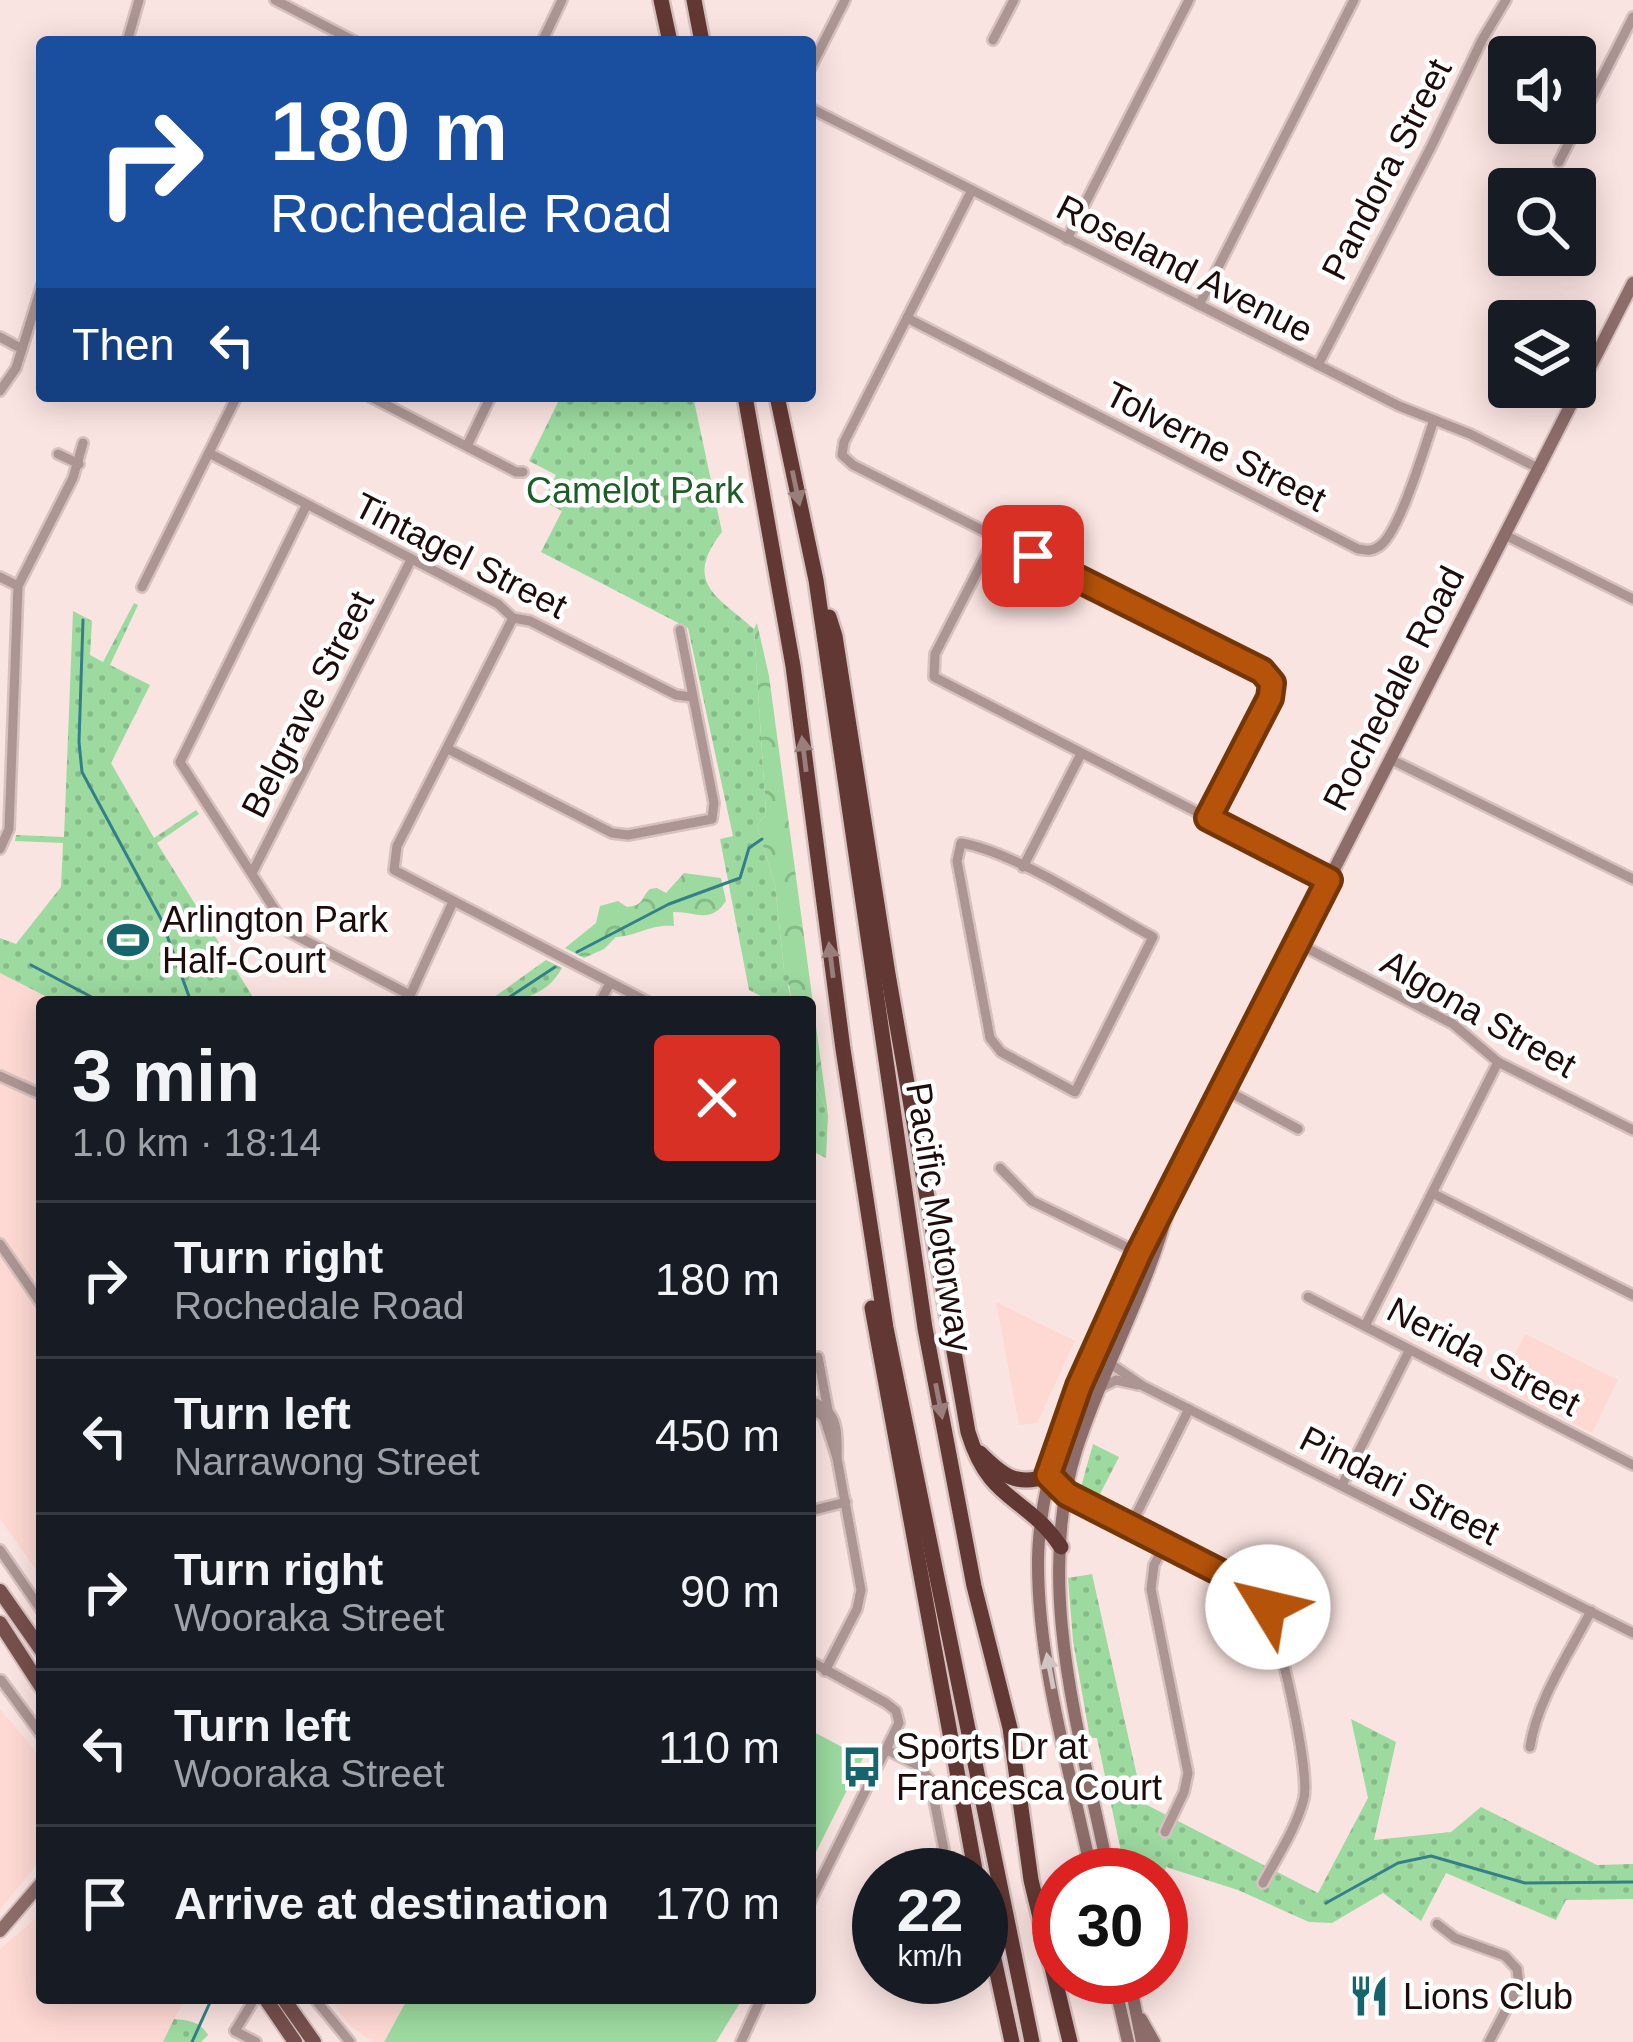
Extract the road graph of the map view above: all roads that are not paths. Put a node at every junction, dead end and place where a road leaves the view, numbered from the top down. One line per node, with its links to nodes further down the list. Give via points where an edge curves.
1 (140, 0): 12 (street)
2 (275, 0): 13 (street)
3 (562, 0): 14 (street)
4 (661, 0): 15 (highway)
5 (694, 0): 16 (highway)
6 (845, 0): 18 (street)
7 (1014, 0): 17 (street)
8 (1189, 0): 22 (street)
9 (1354, 0): 24 (street)
10 (1506, 0): 29 (street, Pandora Street)
11 (1633, 17): 20 (street)
12 (130, 36)
13 (344, 36)
14 (545, 36)
15 (669, 36)
16 (702, 36)
17 (994, 40)
18 (816, 57)
19 (816, 111): 21 (street, Roseland Avenue)
20 (1559, 162)
21 (972, 190): 22 (street, Roseland Avenue); 26 (street)
22 (1067, 238): 24 (street, Roseland Avenue)
23 (1633, 283): 42 (main road, Rochedale Road)
24 (1199, 305): 29 (street, Roseland Avenue)
25 (36, 311): 28 (street)
26 (907, 318): 36 (street, Tolverne Street, via 1358,548 1385,541); 46 (street, via 842,454)
27 (0, 338): 28 (street)
28 (22, 349): 30 (street)
29 (1318, 365): 36 (street, Roseland Avenue)
30 (0, 391)
31 (233, 402): 39 (street)
32 (381, 402): 38 (street)
33 (488, 402): 38 (street)
34 (747, 402): 72 (highway, Pacific Motorway, one-way to 34, via 793,666)
35 (778, 402): 49 (highway, Pacific Motorway, one-way to 49)
36 (1434, 420): 42 (street, Roseland Avenue)
37 (83, 442): 41 (street)
38 (466, 446): 43 (street)
39 (208, 453): 44 (street, Tintagel Street); 51 (street)
40 (58, 454): 41 (street)
41 (79, 464): 50 (street)
42 (1540, 469): 45 (main road, Rochedale Road)
43 (523, 472)
44 (305, 506): 47 (street, Tintagel Street); 62 (street, via 180,762)
45 (1505, 536): 52 (street); 58 (main road, Rochedale Road)
46 (995, 537): 57 (street, via 932,671); 59 (street, via 1272,683)
47 (411, 560): 53 (street, Tintagel Street); 62 (street, Belgrave Street)
48 (0, 577): 50 (street)
49 (815, 580): 100 (highway, via 836,636); 152 (highway, Pacific Motorway, one-way to 152, via 926,1328 974,1586 1010,1728 1031,1880)
50 (18, 586): 60 (street, via 9,829)
51 (142, 587)
52 (1633, 599)
53 (513, 618): 55 (street, Tintagel Street); 56 (street)
54 (680, 630): 55 (street)
55 (692, 697): 56 (street, via 712,819 611,833)
56 (448, 749): 65 (street, via 392,862 400,876)
57 (1081, 754): 59 (street); 61 (street)
58 (1390, 759): 63 (main road, Rochedale Road); 64 (street)
59 (1208, 818): 63 (street)
60 (0, 849)
61 (1023, 867): 61 (street, via 961,843 957,861 990,1038 1001,1052 1076,1092 1153,937)
62 (252, 873): 68 (street, via 289,932)
63 (1329, 880): 66 (main road, Rochedale Road)
64 (1633, 880)
65 (453, 902): 67 (street); 69 (street)
66 (1297, 943): 73 (street, Algona Street, via 1453,1024); 75 (main road, Rochedale Road)
67 (610, 982): 70 (street); 71 (street)
68 (404, 996)
69 (409, 996)
70 (603, 996)
71 (637, 996)
72 (842, 1049): 127 (highway, via 848,1153 884,1386); 147 (highway, Pacific Motorway, via 886,1328)
73 (1498, 1062): 78 (street, Algona Street); 81 (street)
74 (0, 1076): 76 (street)
75 (1224, 1089): 77 (street); 80 (main road, Rochedale Road)
76 (36, 1091)
77 (1298, 1129)
78 (1633, 1130)
79 (1000, 1168): 83 (street, via 1032,1201)
80 (1174, 1186): 83 (main road, Rochedale Road); 84 (main road, Rochedale Road)
81 (1432, 1193): 85 (street); 88 (street)
82 (0, 1244): 86 (street)
83 (1139, 1253): 84 (street); 90 (main road, Rochedale Road)
84 (1153, 1259): 92 (main road, Rochedale Road)
85 (1633, 1295)
86 (36, 1296)
87 (1308, 1297): 88 (street, Nerida Street)
88 (1366, 1324): 89 (street, Nerida Street)
89 (1409, 1352): 101 (street, Nerida Street); 103 (street)
90 (1093, 1355): 92 (street, Pindari Street); 102 (main road, Rochedale Road)
91 (818, 1357): 93 (street)
92 (1110, 1362): 94 (street, Pindari Street); 95 (main road, Rochedale Road)
93 (824, 1384): 96 (street); 99 (street)
94 (1143, 1386): 95 (street, Pindari Street, via 1116,1380); 98 (street, Pindari Street)
95 (1100, 1388): 104 (main road, Rochedale Road)
96 (816, 1399)
97 (816, 1407): 99 (street)
98 (1189, 1409): 103 (street, Pindari Street); 108 (street)
99 (825, 1412): 105 (street)
100 (973, 1448): 102 (highway, via 1016,1481); 107 (highway, via 995,1488)
101 (1633, 1465)
102 (1048, 1475): 104 (street); 107 (main road, Rochedale Road)
103 (1342, 1485): 114 (street, Pindari Street)
104 (1067, 1494): 108 (street); 110 (main road, Rochedale Road)
105 (846, 1502): 106 (street); 119 (street, via 862,1590)
106 (816, 1510)
107 (1042, 1522): 110 (highway); 128 (main road, Rochedale Road, one-way to 107, via 1040,1616)
108 (1131, 1525): 109 (street)
109 (1165, 1544): 125 (street, via 1151,1589 1188,1773); 130 (street, via 1253,1589 1268,1607 1306,1778 1301,1808)
110 (1061, 1546): 129 (main road, Rochedale Road, via 1068,1664)
111 (0, 1550): 113 (street)
112 (0, 1591): 117 (main road)
113 (36, 1602)
114 (1591, 1611): 116 (street, Pindari Street); 123 (street, via 1543,1704)
115 (0, 1623): 120 (main road)
116 (1633, 1633)
117 (36, 1642)
118 (816, 1665): 119 (street)
119 (826, 1671): 124 (street, via 899,1717)
120 (36, 1679)
121 (2, 1680): 122 (street)
122 (36, 1728)
123 (1530, 1748)
124 (887, 1750): 126 (street, via 930,1780); 132 (street)
125 (1165, 1832)
126 (944, 1848)
127 (971, 1848)
128 (1087, 1848)
129 (1104, 1848)
130 (1263, 1883)
131 (36, 1889): 134 (main road)
132 (816, 1890)
133 (1437, 1924): 156 (street, via 1516,1966 1520,1983)
134 (0, 1930)
135 (251, 2004): 144 (street)
136 (269, 2004): 149 (main road)
137 (287, 2004): 150 (main road)
138 (319, 2004): 151 (street)
139 (758, 2004): 146 (street)
140 (1004, 2004): 145 (highway)
141 (1119, 2004): 153 (main road)
142 (1134, 2004): 143 (main road)
143 (1135, 2007): 154 (main road); 155 (main road)
144 (234, 2037): 148 (street)
145 (1011, 2038)
146 (740, 2039)
147 (1031, 2040)
148 (256, 2042)
149 (295, 2042)
150 (314, 2042)
151 (350, 2042)
152 (1070, 2042)
153 (1128, 2042)
154 (1142, 2042)
155 (1154, 2042)
156 (1489, 2042)

